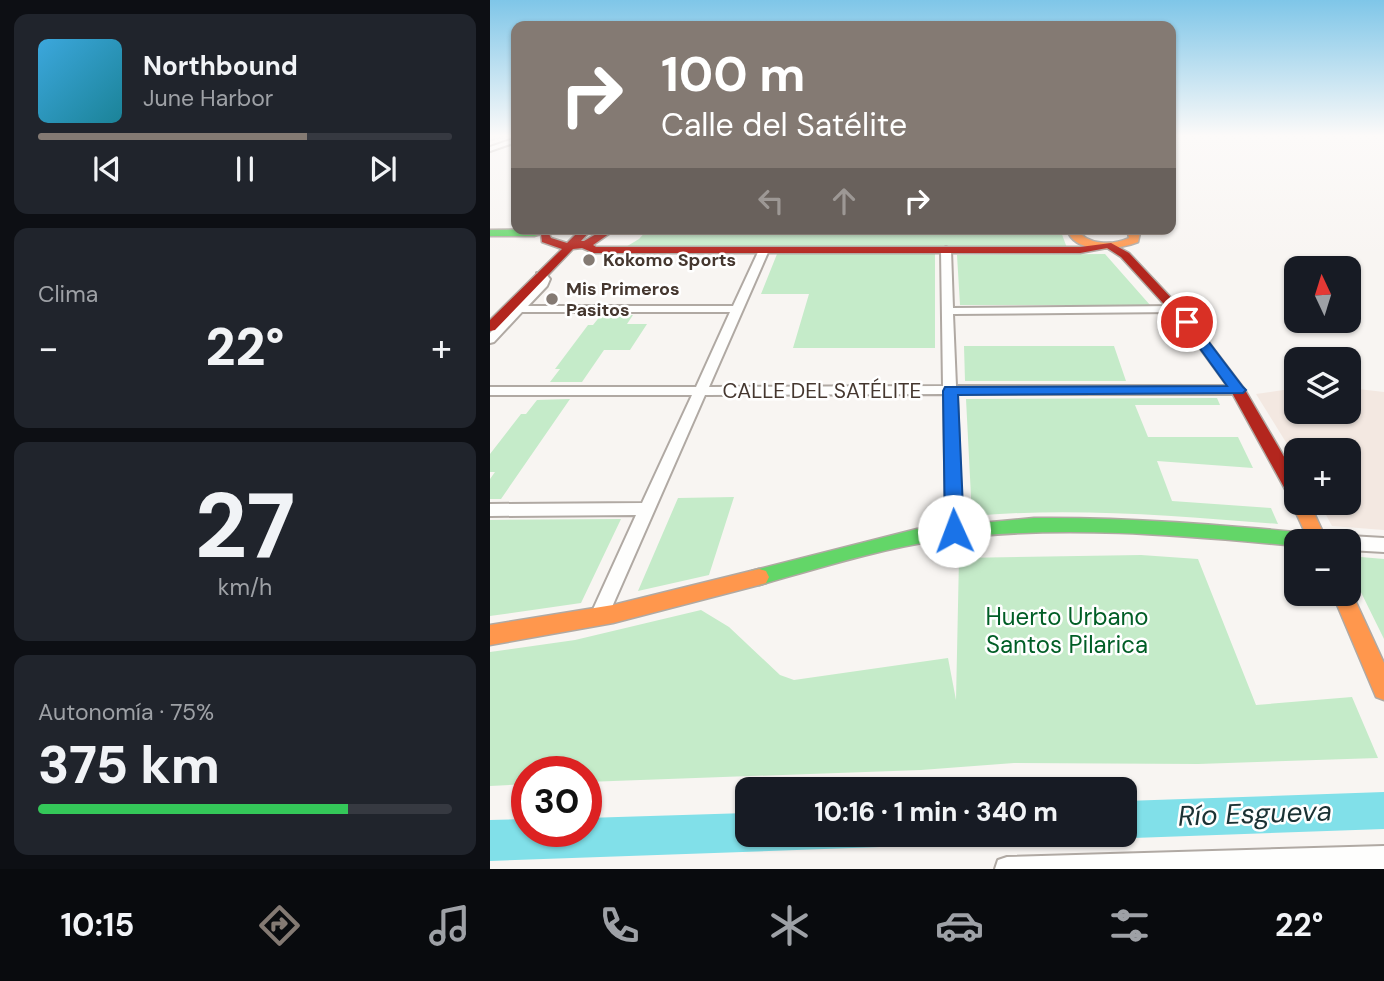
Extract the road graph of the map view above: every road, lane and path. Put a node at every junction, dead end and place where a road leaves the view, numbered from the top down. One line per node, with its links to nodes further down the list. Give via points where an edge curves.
1 (490, 233): 2 (street)
2 (511, 233)
3 (547, 235): 7 (street, via 548,243)
4 (603, 235): 7 (street, via 597,240)
5 (1074, 235): 8 (street)
6 (1135, 235): 8 (street)
7 (576, 239): 9 (street, via 594,250); 11 (street); 16 (street)
8 (1116, 248): 10 (street); 14 (street)
9 (764, 250): 10 (street); 13 (street)
10 (946, 250): 15 (street)
11 (541, 275): 12 (street, via 545,279 542,284); 17 (street)
12 (518, 309): 13 (street); 18 (street)
13 (737, 309): 21 (street)
14 (1175, 309): 15 (street); 19 (street)
15 (949, 311): 22 (street)
16 (490, 315)
17 (490, 327)
18 (490, 340)
19 (1238, 390): 22 (street, CALLE DEL SATÉLITE); 23 (street)
20 (490, 391): 21 (street, CALLE DEL SATÉLITE)
21 (700, 391): 22 (street, CALLE DEL SATÉLITE); 24 (street)
22 (950, 391): 26 (street)
23 (1284, 472)
24 (647, 509): 25 (street); 31 (street)
25 (490, 510)
26 (954, 531): 27 (street, via 1102,525); 31 (street, via 855,549 736,584)
27 (1284, 538)
28 (1361, 543): 29 (street)
29 (1384, 545)
30 (1348, 606): 33 (street)
31 (599, 616): 32 (street)
32 (490, 635)
33 (1384, 689)
34 (1384, 858): 35 (street)
35 (1007, 869)

